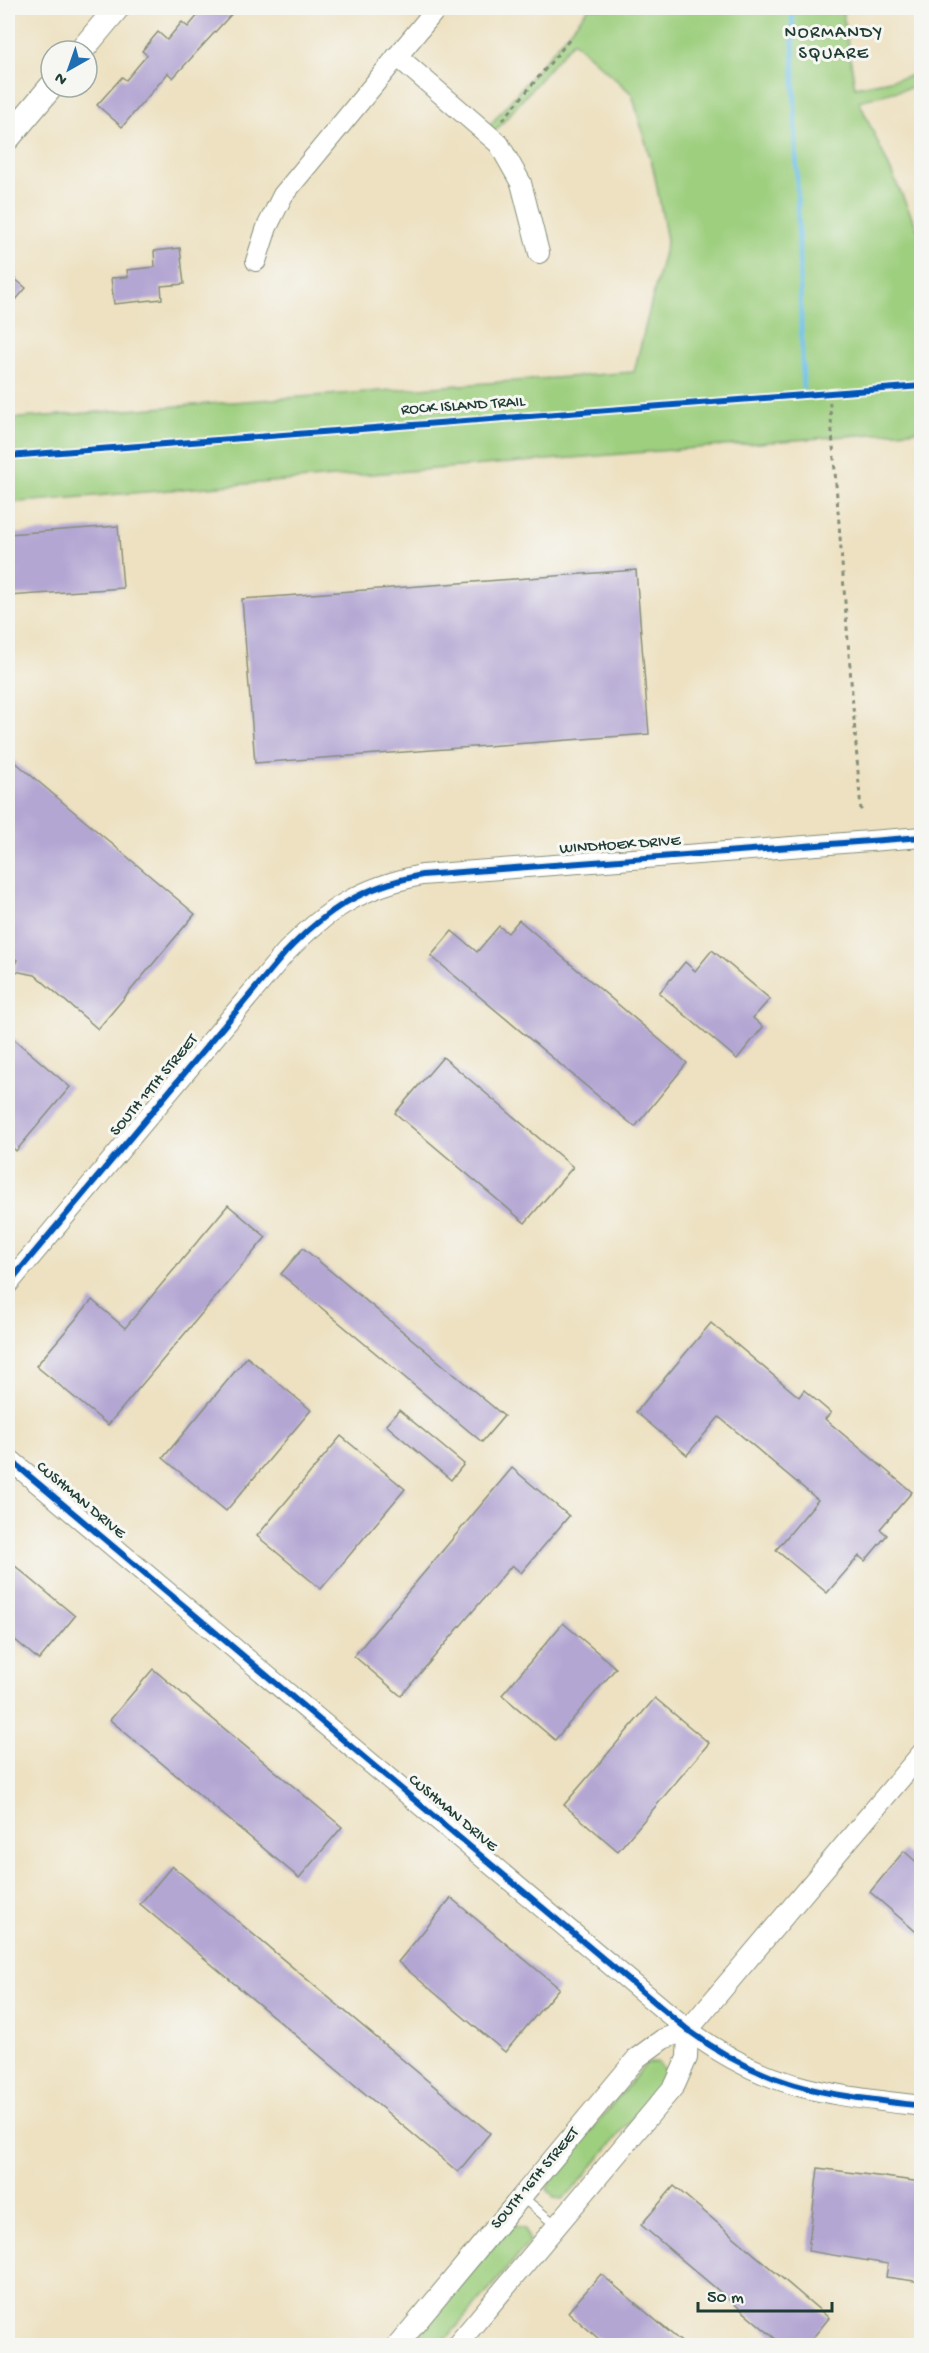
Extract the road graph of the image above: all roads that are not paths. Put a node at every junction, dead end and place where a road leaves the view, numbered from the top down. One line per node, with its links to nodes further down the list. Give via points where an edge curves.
1 (117, 8): 3 (street)
2 (437, 8): 4 (street)
3 (91, 39)
4 (397, 56): 7 (street, via 499,144 521,183); 8 (street, via 283,195)
5 (41, 99): 6 (street)
6 (8, 138)
7 (539, 253)
8 (256, 261)
9 (921, 837): 10 (street, WINDHOEK DRIVE, via 422,875 364,891)
10 (329, 911): 11 (street, SOUTH 19TH STREET, via 285,953)
11 (8, 1284)
12 (8, 1458): 14 (street, CUSHMAN DRIVE)
13 (921, 1753): 14 (street, SOUTH 16TH STREET)
14 (688, 2030): 15 (street, CUSHMAN DRIVE, via 718,2053 783,2083 819,2093); 16 (street, SOUTH 16TH STREET, via 663,2039 637,2058); 17 (street, via 687,2058 675,2085)
15 (921, 2106)
16 (522, 2197): 17 (lane); 18 (street, SOUTH 16TH STREET)
17 (557, 2226): 19 (street)
18 (397, 2346)
19 (456, 2346)

